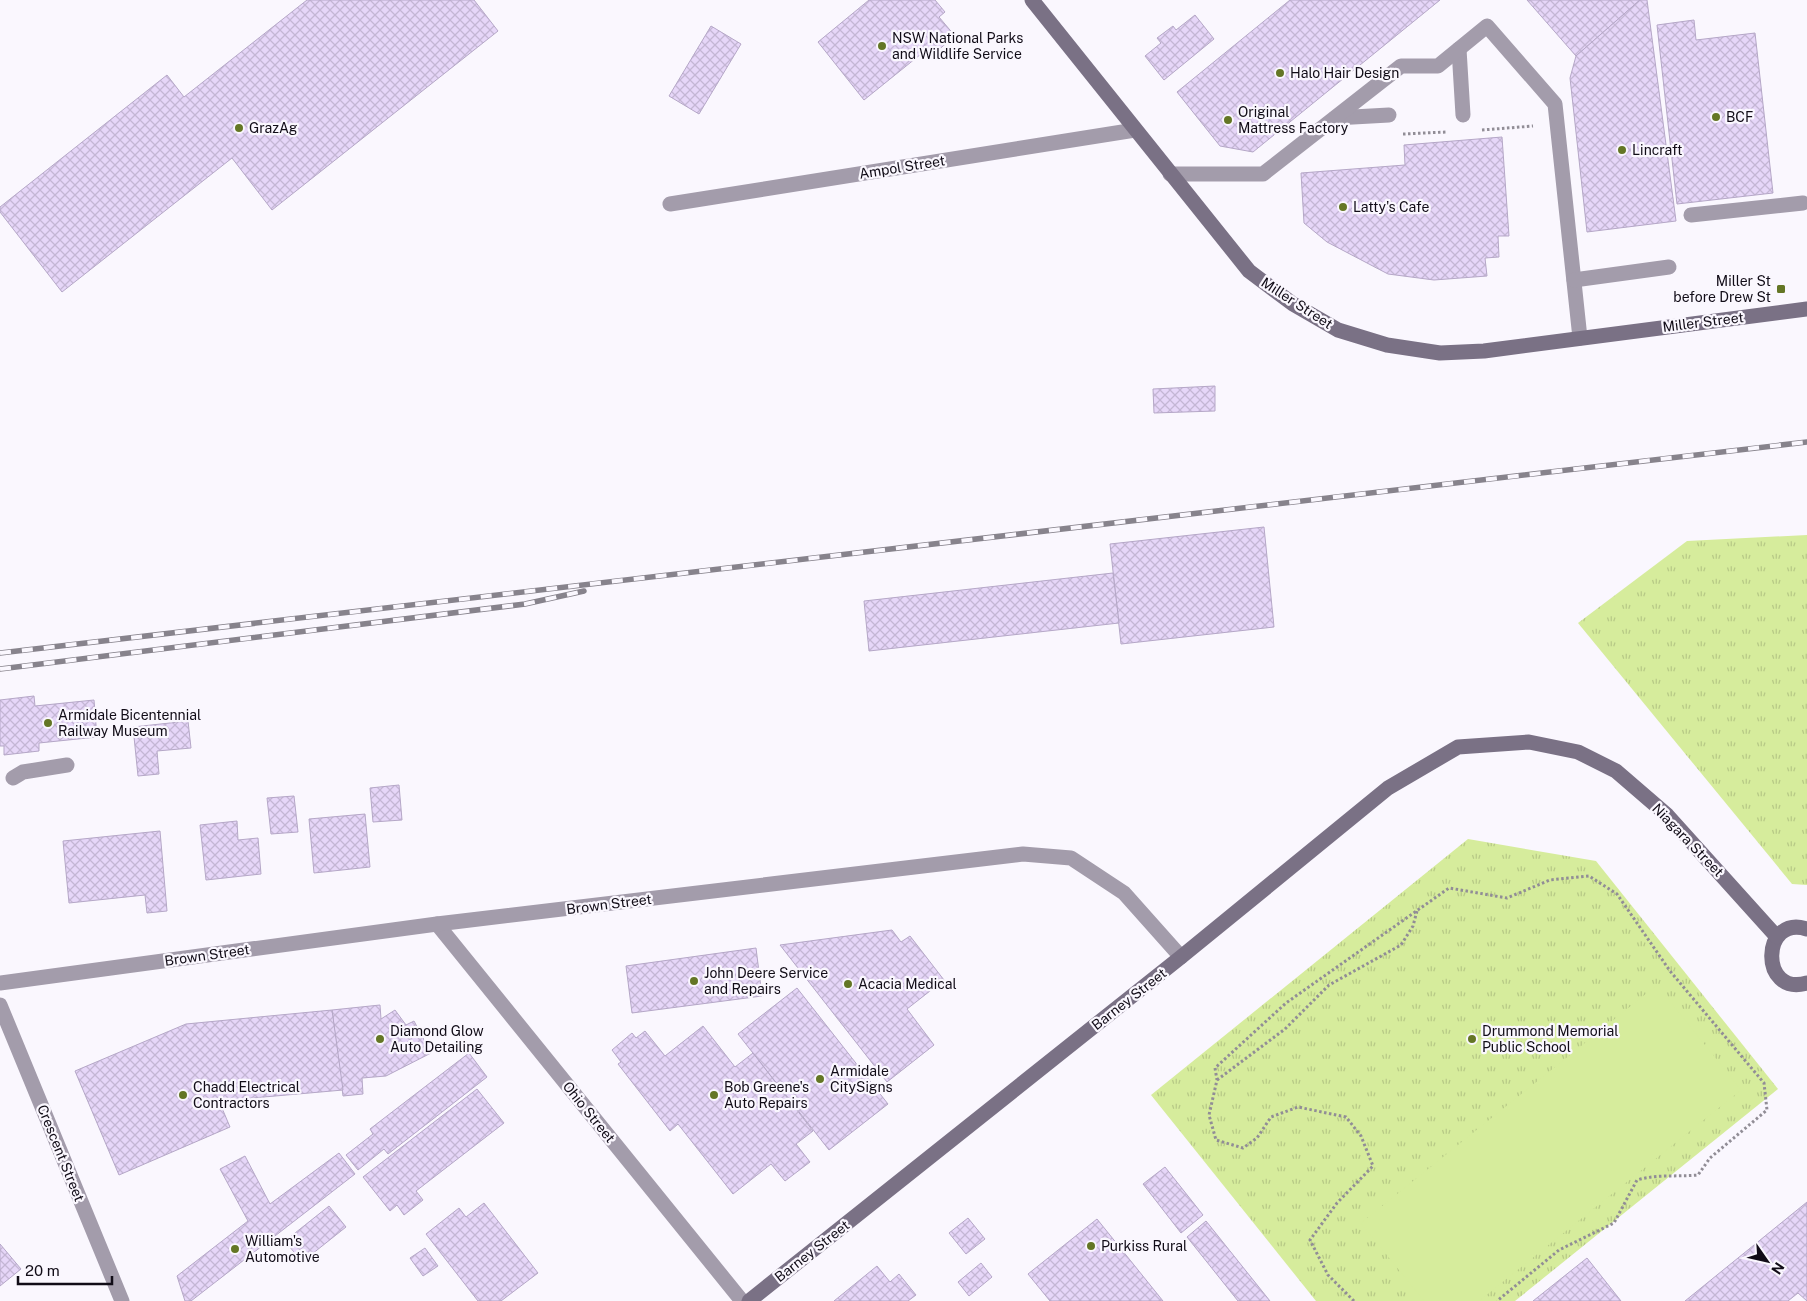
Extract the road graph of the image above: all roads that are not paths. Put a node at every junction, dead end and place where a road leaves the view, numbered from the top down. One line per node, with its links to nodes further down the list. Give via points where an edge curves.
1 (1032, 0): 6 (street, Miller Street)
2 (1459, 49): 4 (street); 5 (street, via 1438,66 1401,66); 12 (street, via 1487,26 1555,104)
3 (1389, 115): 5 (street)
4 (1463, 115)
5 (1335, 118): 7 (street, via 1263,174)
6 (1135, 130): 7 (street, Miller Street); 9 (street, Ampol Street)
7 (1170, 174): 14 (street, Miller Street, via 1249,270 1293,304 1338,330 1387,346 1440,354)
8 (1803, 203): 10 (street)
9 (670, 204)
10 (1691, 215)
11 (1669, 267): 12 (street)
12 (1574, 280): 14 (street)
13 (1807, 309): 14 (street, Miller Street)
14 (1580, 338)
15 (1529, 742): 20 (street, Niagara Street, via 1578,752 1616,772 1667,815); 21 (street, Barney Street, via 1458,747 1388,788)
16 (67, 765): 17 (street, via 23,772)
17 (13, 778)
18 (437, 924): 21 (street, Brown Street, via 1023,854 1071,858 1124,893); 22 (street, Brown Street); 26 (street, Ohio Street)
19 (1807, 929): 20 (street, via 1788,929)
20 (1777, 937): 23 (street, via 1770,958 1773,969 1791,983)
21 (1181, 958): 27 (street, Barney Street)
22 (0, 983)
23 (1807, 983)
24 (0, 1005): 25 (street, Crescent Street)
25 (122, 1301)
26 (742, 1301)
27 (749, 1301)

